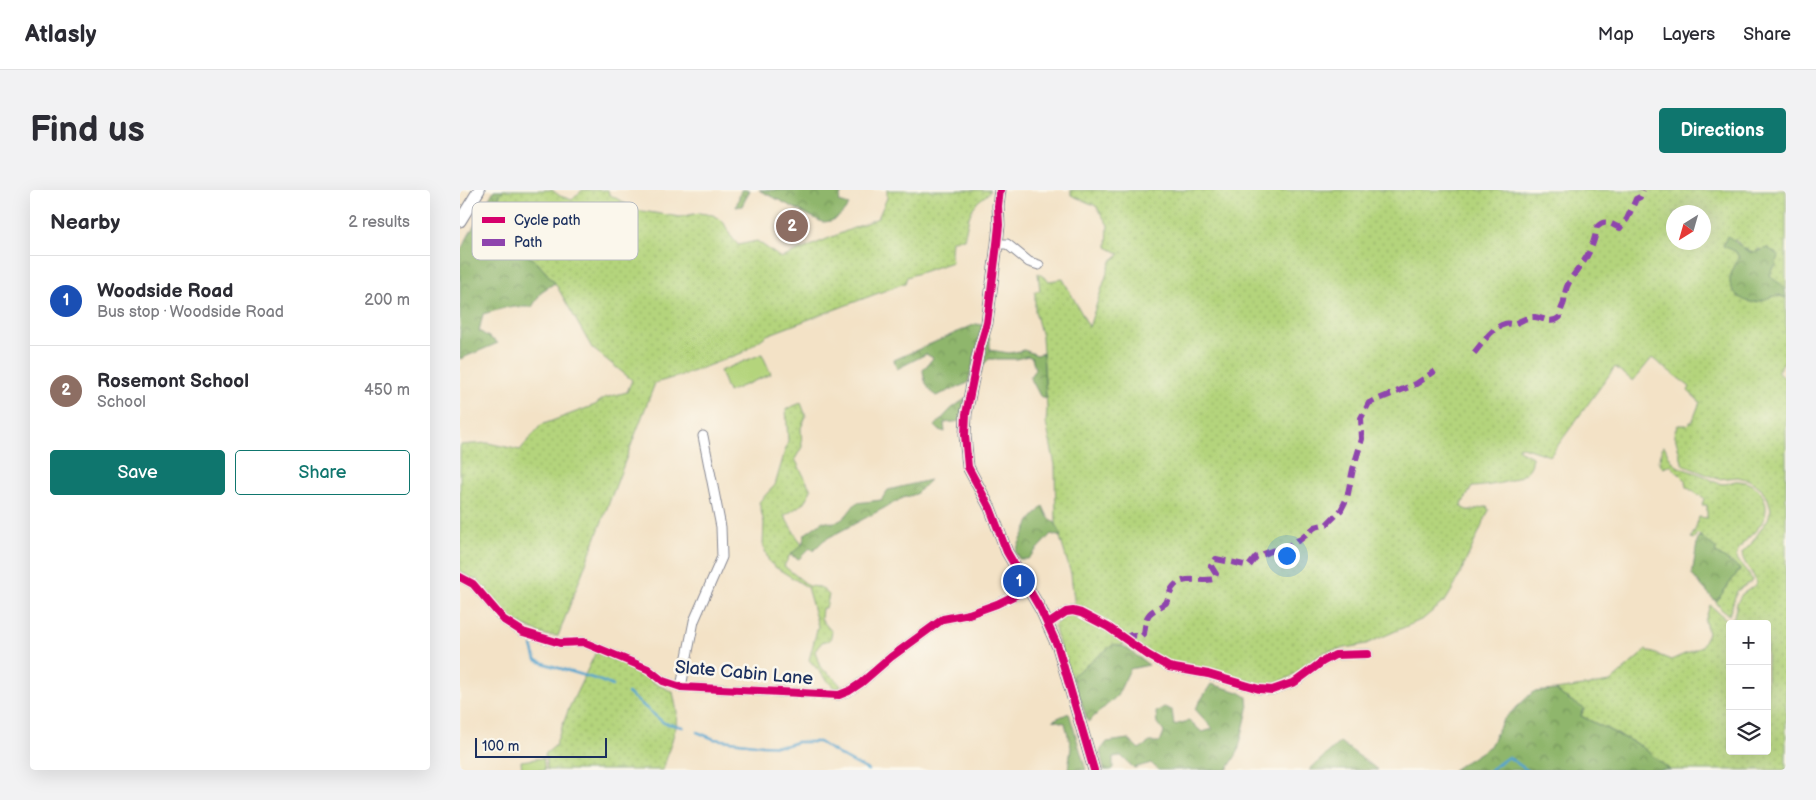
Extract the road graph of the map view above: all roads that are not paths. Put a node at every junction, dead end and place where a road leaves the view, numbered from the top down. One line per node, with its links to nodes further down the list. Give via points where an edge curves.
1 (479, 190): 3 (street)
2 (1000, 190): 4 (street)
3 (460, 221)
4 (997, 244): 5 (street, via 1007,244 1029,262); 8 (street, via 987,323 969,398 965,435 968,467 990,508 1007,552)
5 (1039, 265)
6 (703, 436): 11 (street, via 721,527 722,557 694,621)
7 (460, 577): 11 (street, Slate Cabin Lane, via 473,584 504,620 522,632 560,643 583,642 648,669 663,681)
8 (1028, 589): 9 (street); 11 (street, Slate Cabin Lane, via 969,614 943,619 849,692 839,695)
9 (1048, 624): 10 (street, via 1066,612 1080,613 1108,627 1169,667 1259,689 1272,690 1295,682 1335,655); 12 (street, via 1058,647)
10 (1368, 654)
11 (681, 687)
12 (1094, 770)

